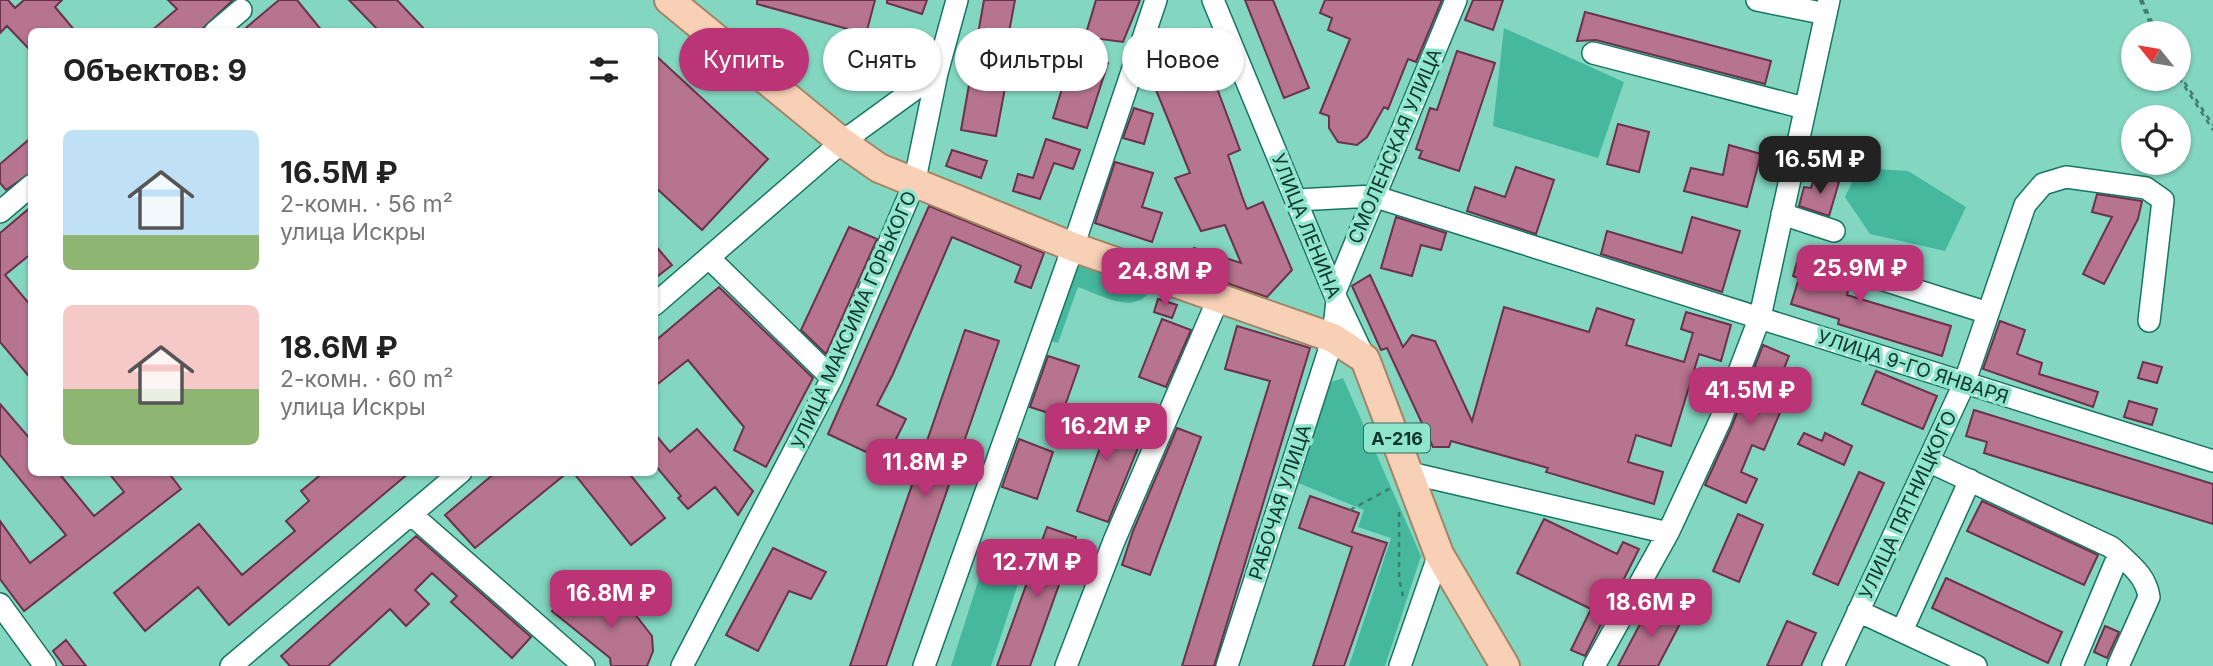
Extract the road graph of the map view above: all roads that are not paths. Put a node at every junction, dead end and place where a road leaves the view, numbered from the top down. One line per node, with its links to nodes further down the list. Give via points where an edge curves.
1 (669, 0): 15 (main road)
2 (957, 0): 11 (street, УЛИЦА МАКСИМА ГОРЬКОГО)
3 (1156, 0): 23 (street)
4 (1213, 0): 19 (street, УЛИЦА ЛЕНИНА)
5 (1456, 0): 18 (street, СМОЛЕНСКАЯ УЛИЦА)
6 (1757, 0): 7 (street)
7 (1828, 7): 14 (street)
8 (241, 10): 9 (street)
9 (220, 28)
10 (1593, 53): 14 (street)
11 (941, 58)
12 (912, 91): 15 (street)
13 (933, 91): 16 (street, УЛИЦА МАКСИМА ГОРЬКОГО)
14 (1804, 108): 21 (street)
15 (842, 142): 16 (main road, via 879,168); 24 (street)
16 (914, 184): 23 (main road); 34 (street, УЛИЦА МАКСИМА ГОРЬКОГО)
17 (28, 188): 20 (street)
18 (1373, 196): 19 (street); 26 (street, СМОЛЕНСКАЯ УЛИЦА); 30 (street, УЛИЦА 9-ГО ЯНВАРЯ)
19 (1297, 200): 26 (street, УЛИЦА ЛЕНИНА)
20 (0, 212)
21 (1782, 214): 22 (street); 30 (street)
22 (1834, 231)
23 (1073, 247): 27 (main road); 52 (street)
24 (709, 258): 28 (street); 34 (street)
25 (1868, 275): 29 (street)
26 (1336, 296): 32 (street, УЛИЦА ЛЕНИНА); 33 (street)
27 (1219, 297): 32 (main road); 53 (street, via 1114,541)
28 (658, 302)
29 (1988, 313): 31 (street, УЛИЦА ПЯТНИЦКОГО, via 2025,205 2043,184 2066,177 2146,188 2163,200); 35 (street, УЛИЦА ПЯТНИЦКОГО)
30 (1760, 317): 35 (street, УЛИЦА 9-ГО ЯНВАРЯ); 42 (street, via 1720,421)
31 (2149, 321)
32 (1333, 338): 33 (main road); 54 (street, РАБОЧАЯ УЛИЦА)
33 (1365, 359): 39 (main road, А-216)
34 (832, 378): 51 (street, УЛИЦА МАКСИМА ГОРЬКОГО)
35 (1964, 384): 36 (street, УЛИЦА ПЯТНИЦКОГО); 37 (street, УЛИЦА 9-ГО ЯНВАРЯ)
36 (1928, 461): 40 (street); 46 (street, УЛИЦА ПЯТНИЦКОГО)
37 (2213, 461)
38 (456, 476): 41 (street)
39 (1405, 478): 42 (street); 43 (main road, А-216)
40 (1970, 480): 44 (street); 47 (street)
41 (412, 515): 49 (street); 50 (street)
42 (1668, 533): 57 (street)
43 (1438, 554): 55 (street); 56 (main road, А-216)
44 (2119, 554): 60 (street); 61 (street, via 2139,572 2149,597)
45 (0, 604): 48 (street)
46 (1858, 611): 47 (street); 58 (street, УЛИЦА ПЯТНИЦКОГО)
47 (1902, 631): 59 (street)
48 (45, 666)
49 (231, 666)
50 (584, 666)
51 (682, 666)
52 (924, 666)
53 (1066, 666)
54 (1227, 666)
55 (1400, 666)
56 (1505, 666)
57 (1594, 666)
58 (1833, 666)
59 (1976, 666)
60 (2072, 666)
61 (2118, 666)

